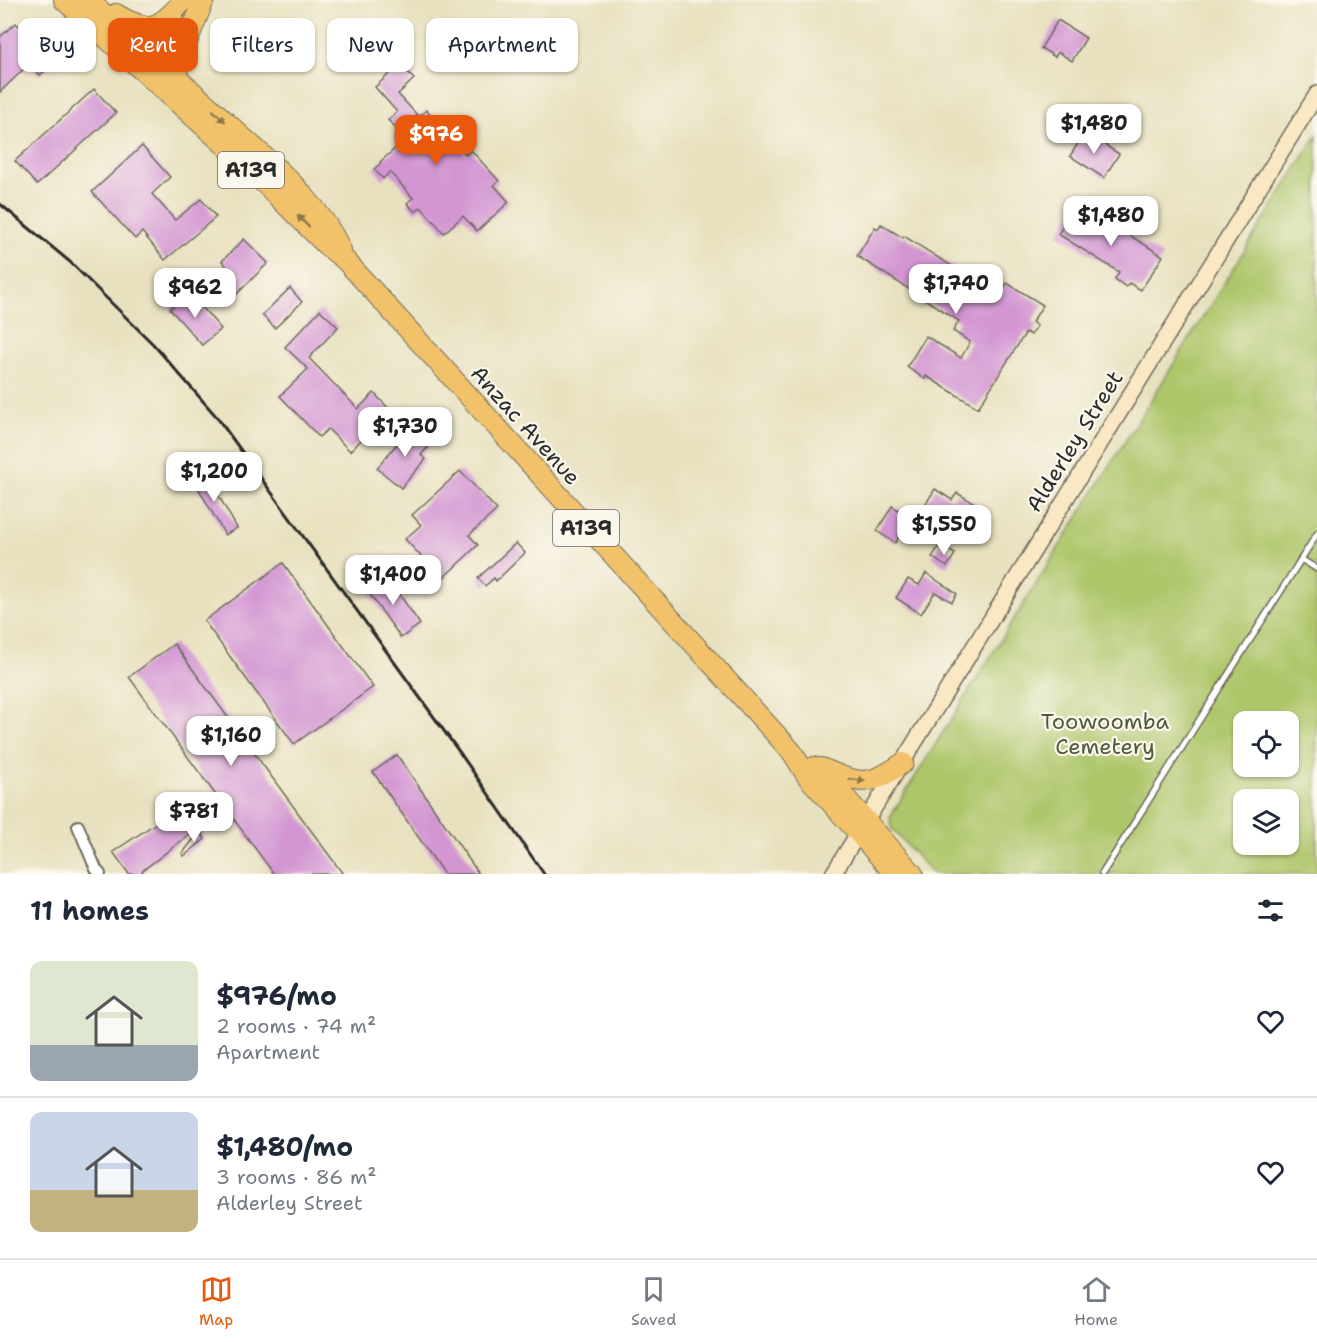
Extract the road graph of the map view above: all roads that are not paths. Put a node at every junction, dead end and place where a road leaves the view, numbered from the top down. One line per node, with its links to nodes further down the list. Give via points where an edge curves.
1 (64, 0): 8 (highway, Anzac Avenue / A139)
2 (89, 0): 3 (highway, via 134,25 146,27 170,16); 7 (highway, Anzac Avenue / A139)
3 (185, 0): 5 (street)
4 (203, 0): 6 (highway)
5 (178, 18)
6 (196, 18)
7 (108, 20)
8 (108, 33)
9 (159, 72): 14 (highway, Anzac Avenue / A139, via 277,169 304,197 335,237 346,261)
10 (1317, 94): 16 (street, Alderley Street)
11 (1317, 534): 12 (lane)
12 (1301, 559): 13 (lane); 23 (lane)
13 (1317, 569)
14 (792, 753): 15 (highway, Anzac Avenue / A139); 18 (highway, Anzac Avenue / A139, via 807,776)
15 (810, 763): 16 (highway, one-way to 16, via 860,782 881,778); 18 (highway, Anzac Avenue / A139)
16 (903, 763): 18 (street, Alderley Street)
17 (78, 826): 19 (street)
18 (862, 828): 20 (street, Alderley Street); 21 (highway, Anzac Avenue / A139); 22 (highway, Anzac Avenue / A139)
19 (95, 872)
20 (833, 874)
21 (895, 874)
22 (913, 874)
23 (1102, 874)

